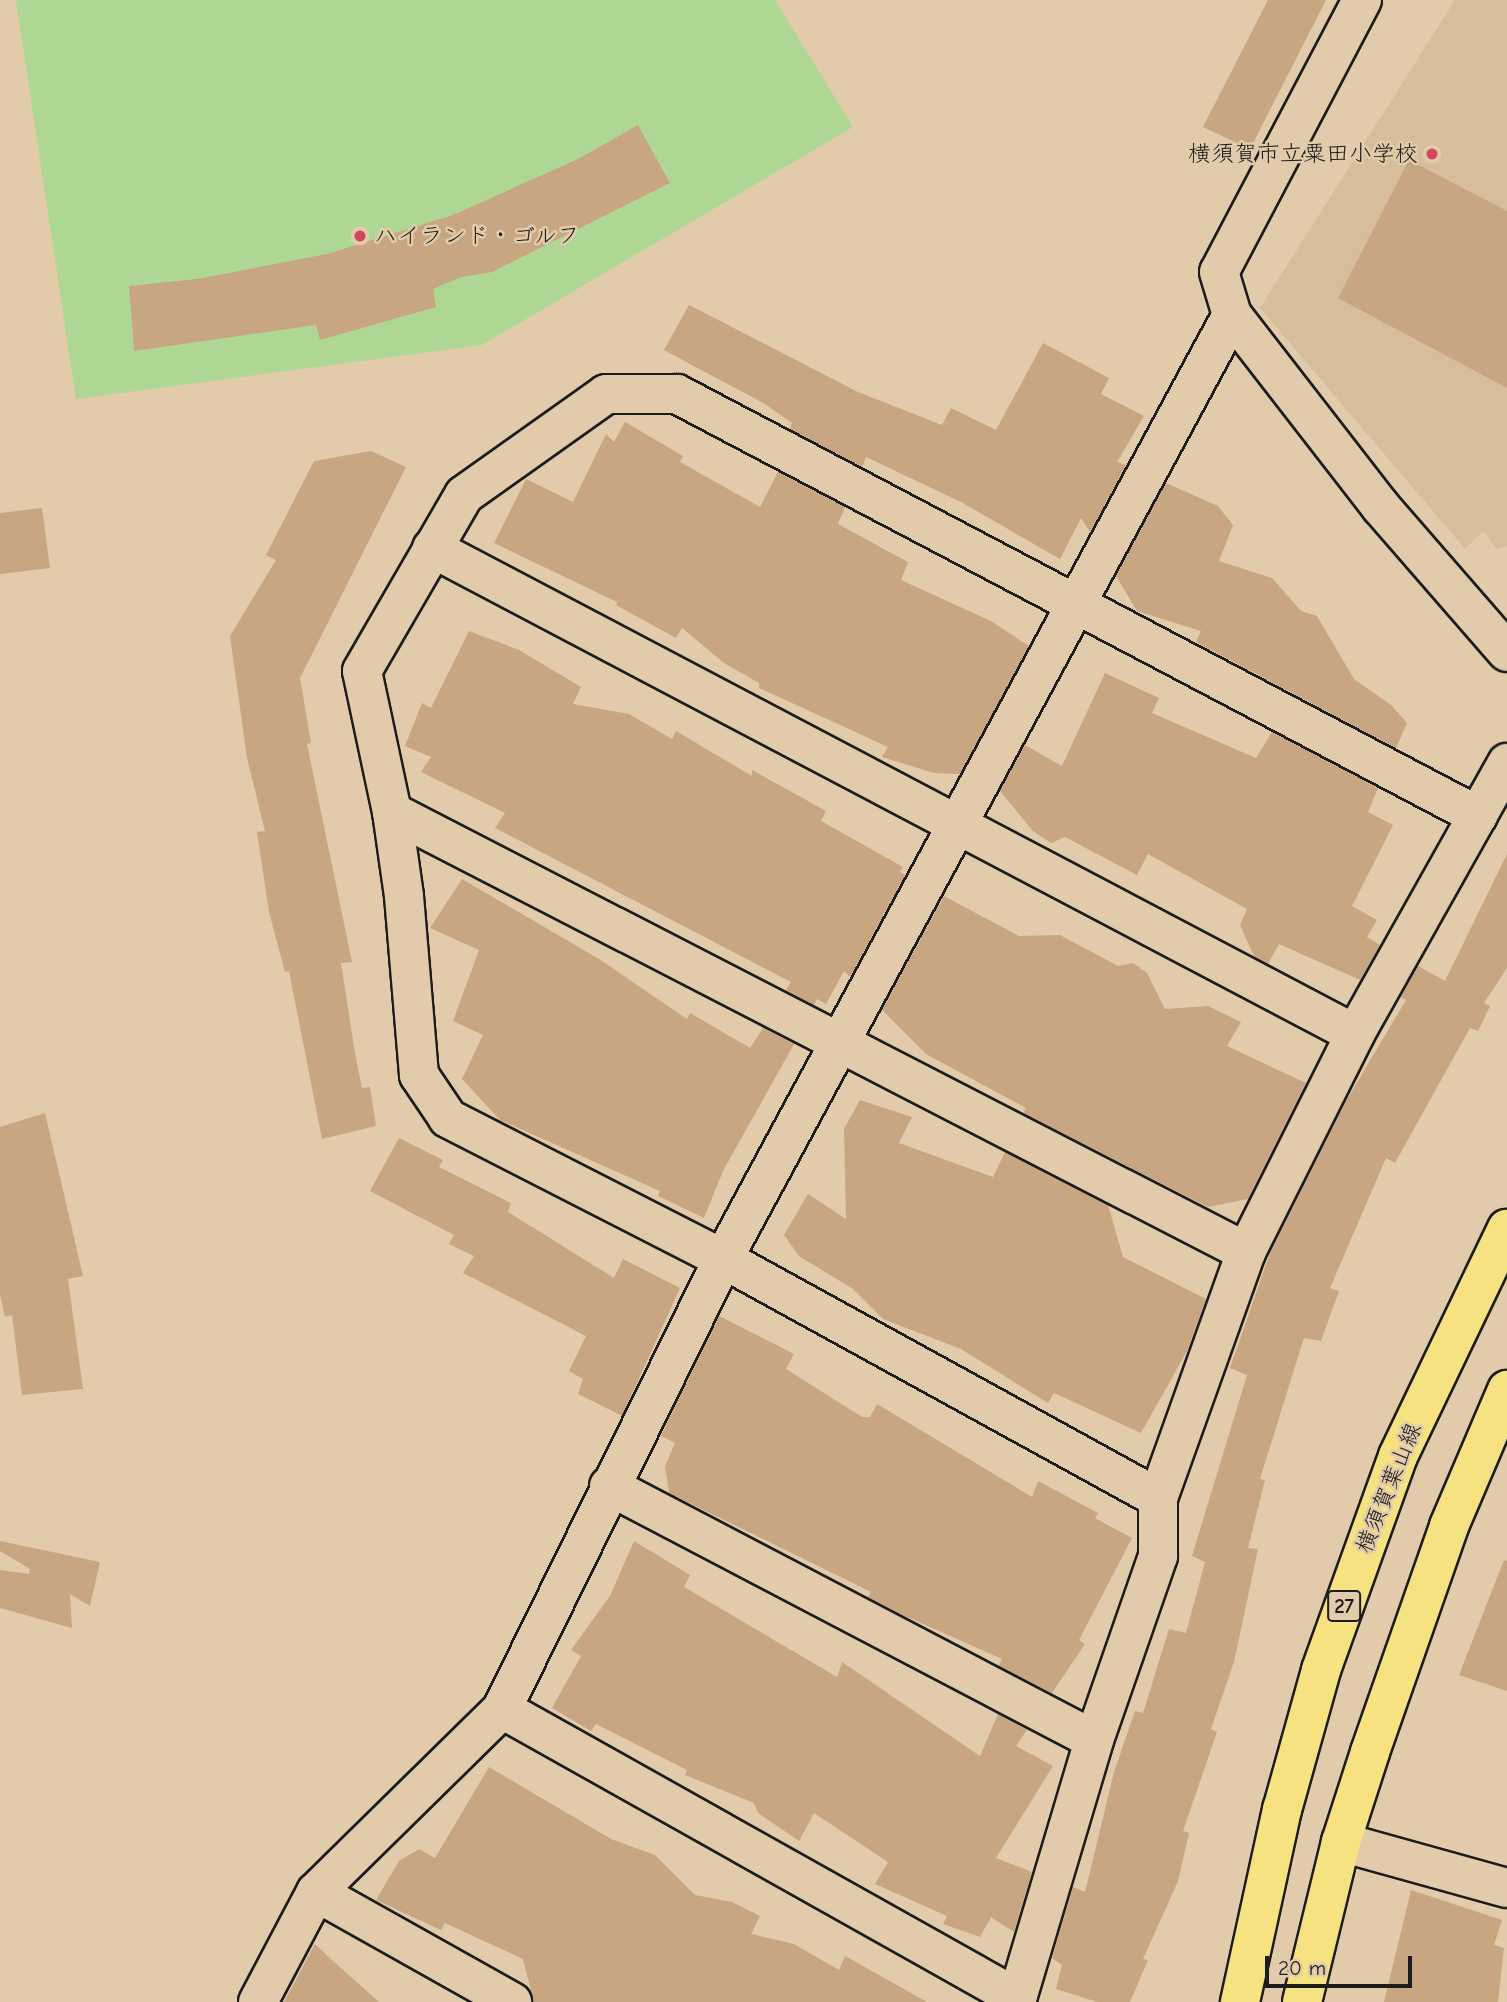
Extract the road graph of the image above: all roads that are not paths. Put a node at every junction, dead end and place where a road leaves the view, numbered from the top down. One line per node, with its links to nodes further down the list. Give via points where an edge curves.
1 (1362, 0): 2 (street, via 1219,272)
2 (1232, 315): 4 (street); 5 (street, via 1381,507)
3 (432, 548): 4 (street, via 464,495 606,394 677,394); 7 (street, via 362,671); 9 (street)
4 (1079, 603): 8 (street); 9 (street)
5 (1507, 652)
6 (1507, 763): 8 (street)
7 (392, 812): 11 (street); 14 (street, via 419,1075 448,1118)
8 (1478, 816): 10 (street)
9 (955, 826): 10 (street); 11 (street)
10 (1354, 1034): 13 (street)
11 (838, 1045): 13 (street); 14 (street)
12 (1507, 1229): 26 (main road, 横須賀葉山線 / 27, via 1398,1456 1321,1670 1282,1810)
13 (1246, 1252): 17 (street)
14 (723, 1259): 16 (street); 17 (street)
15 (1507, 1390): 20 (main road, via 1449,1526)
16 (609, 1486): 18 (street); 19 (street)
17 (1157, 1498): 19 (street, via 1158,1556)
18 (502, 1709): 22 (street); 23 (street)
19 (1094, 1740): 23 (street)
20 (1341, 1842): 21 (street); 27 (main road)
21 (1507, 1888)
22 (316, 1892): 24 (street); 25 (street)
23 (1017, 2000)
24 (258, 2002)
25 (512, 2002)
26 (1240, 2002)
27 (1302, 2002)

